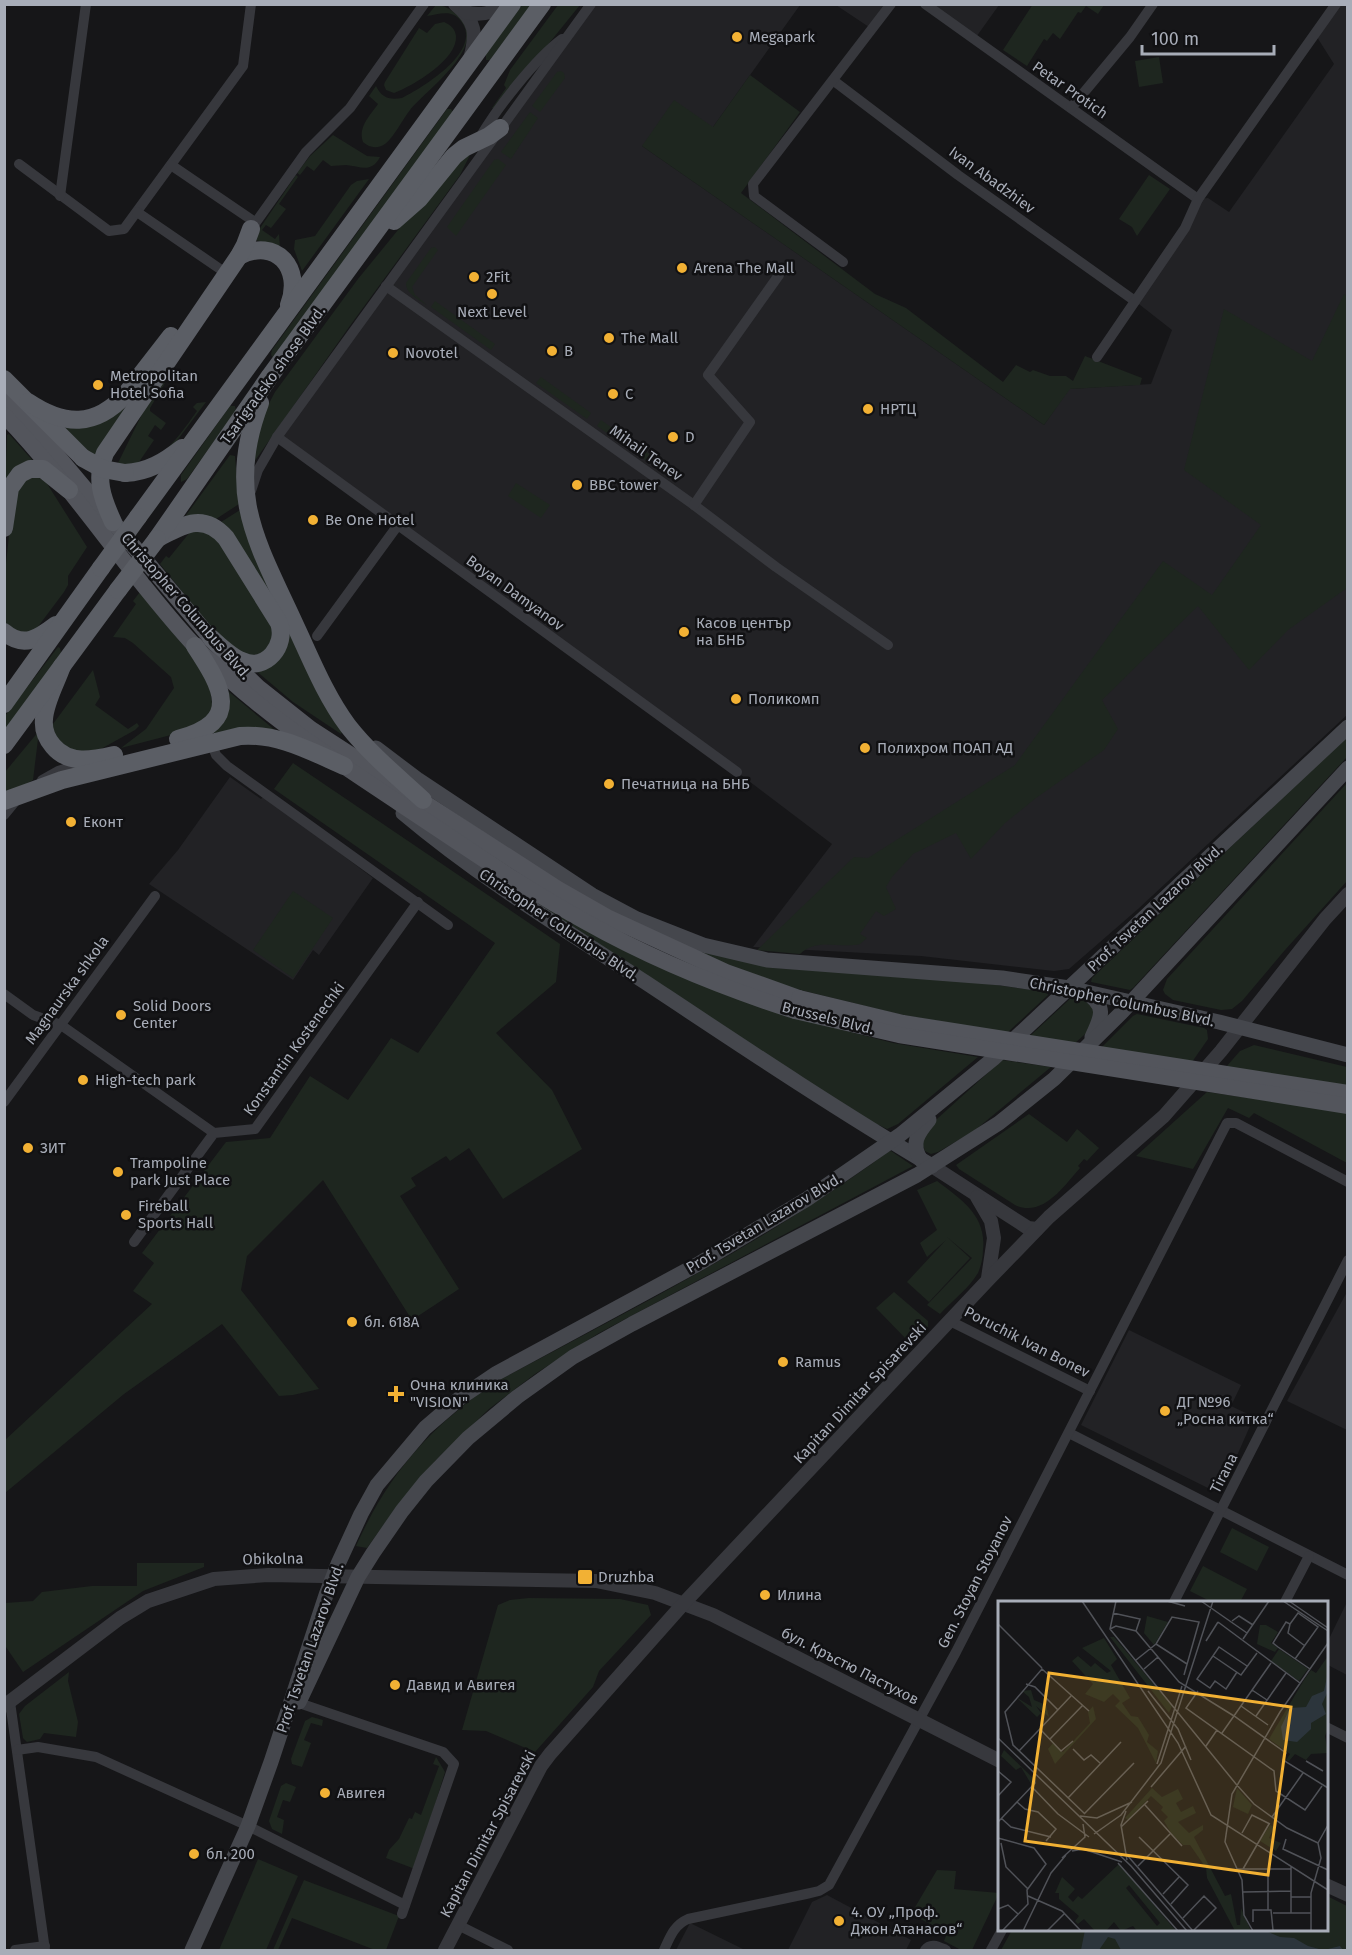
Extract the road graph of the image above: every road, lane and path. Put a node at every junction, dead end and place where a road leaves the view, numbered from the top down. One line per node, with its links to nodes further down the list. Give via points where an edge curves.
1 (86, 4): 22 (street)
2 (251, 4): 20 (street, via 243,66)
3 (424, 4): 25 (street, via 350,108 306,152)
4 (505, 4): 12 (street, via 482,15)
5 (512, 4): 14 (highway, Tsarigradsko shose Blvd.)
6 (591, 4): 13 (street)
7 (891, 4): 15 (street)
8 (925, 4): 16 (street, Petar Protich)
9 (1153, 4): 16 (street)
10 (1336, 4): 23 (street)
11 (542, 6): 26 (highway, Tsarigradsko shose Blvd.)
12 (460, 8): 14 (street, via 470,19 474,33)
13 (571, 32): 17 (street); 18 (street, via 551,47 495,114)
14 (468, 67): 33 (highway, Tsarigradsko shose Blvd.)
15 (834, 81): 28 (street, via 753,184 754,196); 32 (street, Ivan Abadzhiev)
16 (1071, 108): 23 (street, Petar Protich)
17 (500, 129): 18 (highway); 21 (street)
18 (478, 141): 21 (street); 26 (highway, via 454,156 419,199)
19 (19, 164): 22 (street)
20 (171, 165): 24 (street); 25 (street)
21 (459, 184): 31 (street)
22 (60, 196): 24 (street, via 109,231 124,229)
23 (1198, 199): 32 (street, via 1185,228)
24 (137, 212): 29 (street)
25 (253, 225): 27 (highway); 29 (highway)
26 (370, 242): 35 (highway, Tsarigradsko shose Blvd.)
27 (239, 256): 33 (highway, via 258,249 270,251 290,269 292,298); 45 (highway, via 105,453 100,488)
28 (843, 262)
29 (220, 269): 38 (highway, via 111,408 95,416 66,420)
30 (779, 275): 43 (street, via 708,375 750,422)
31 (386, 286): 41 (street); 43 (street, Mihail Tenev)
32 (1135, 301): 34 (street)
33 (278, 326): 40 (highway, Tsarigradsko shose Blvd.)
34 (1097, 357)
35 (270, 376): 44 (highway, via 248,438 244,472); 48 (highway, Tsarigradsko shose Blvd.)
36 (4, 379): 38 (highway)
37 (4, 397): 45 (main road, Christopher Columbus Blvd.)
38 (28, 402): 40 (highway, bridge, via 83,458 104,469 125,473 156,466)
39 (4, 415): 42 (main road, Christopher Columbus Blvd.)
40 (198, 436): 49 (highway, Tsarigradsko shose Blvd., bridge)
41 (277, 437): 44 (street, via 258,470); 46 (street, Boyan Damyanov)
42 (69, 490): 47 (highway, via 43,469 20,474 10,488); 52 (main road, Christopher Columbus Blvd., via 126,562)
43 (694, 505): 53 (street, Mihail Tenev)
44 (247, 506): 56 (highway, via 258,545 325,688)
45 (113, 522): 52 (main road, Christopher Columbus Blvd.)
46 (398, 525): 51 (street); 63 (street, Boyan Damyanov)
47 (4, 528)
48 (157, 539): 52 (highway, via 195,523 219,530 279,623 281,634 271,656 252,663); 54 (highway, Tsarigradsko shose Blvd., bridge)
49 (67, 617): 50 (highway, via 32,641 18,641); 55 (highway, Tsarigradsko shose Blvd.)
50 (4, 632)
51 (317, 636)
52 (203, 642): 60 (highway, via 221,692 220,706 209,726 195,734); 61 (main road, Christopher Columbus Blvd., via 252,700); 66 (main road, Christopher Columbus Blvd., via 311,729)
53 (888, 645)
54 (62, 666): 59 (highway, Tsarigradsko shose Blvd.); 60 (highway, via 45,711 46,734 64,756)
55 (4, 704)
56 (348, 725): 66 (highway, via 378,760); 70 (main road, Christopher Columbus Blvd., via 417,779)
57 (1347, 727): 75 (main road, Prof. Tsvetan Lazarov Blvd.)
58 (212, 742): 61 (highway, via 265,736); 65 (highway, via 62,780); 72 (street, via 227,766)
59 (4, 745)
60 (95, 760): 65 (street, via 54,773)
61 (344, 766): 64 (main road, Christopher Columbus Blvd.)
62 (1347, 768): 74 (main road, Prof. Tsvetan Lazarov Blvd.)
63 (737, 772)
64 (362, 778): 78 (main road, Brussels Blvd., via 525,886 615,938 736,991); 88 (main road, Christopher Columbus Blvd., via 462,861)
65 (13, 797): 67 (street)
66 (423, 800): 68 (main road, Christopher Columbus Blvd.)
67 (4, 815)
68 (498, 850): 70 (main road); 78 (main road, Brussels Blvd., via 558,889 641,934)
69 (1347, 894): 81 (street, Kapitan Dimitar Spisarevski)
70 (592, 895): 75 (main road, Christopher Columbus Blvd., via 672,934 746,956 1002,978)
71 (155, 896): 80 (street, Magnaurska shkola)
72 (418, 902): 73 (street); 89 (street, Konstantin Kostenechki, via 255,1129)
73 (448, 925)
74 (1160, 972): 77 (main road, Prof. Tsvetan Lazarov Blvd.); 79 (main road, via 1156,996)
75 (1076, 989): 77 (main road, Christopher Columbus Blvd.); 82 (main road, via 1096,999 1101,1010); 85 (main road, Prof. Tsvetan Lazarov Blvd.)
76 (4, 994): 80 (street, via 33,1016)
77 (1132, 1002): 79 (main road, Christopher Columbus Blvd.); 82 (main road, Prof. Tsvetan Lazarov Blvd.)
78 (797, 1004): 84 (main road, Brussels Blvd., bridge); 87 (main road, Brussels Blvd., bridge, via 899,1035)
79 (1169, 1011): 81 (main road, Christopher Columbus Blvd.)
80 (61, 1025): 86 (street, Magnaurska shkola); 89 (street)
81 (1240, 1028): 83 (main road, Christopher Columbus Blvd.); 95 (street, Kapitan Dimitar Spisarevski, via 1164,1116)
82 (1089, 1045): 91 (main road, Prof. Tsvetan Lazarov Blvd., via 999,1123)
83 (1347, 1055)
84 (1347, 1093)
85 (946, 1099): 90 (main road, Prof. Tsvetan Lazarov Blvd.); 91 (main road, via 916,1137 915,1147)
86 (4, 1102)
87 (1347, 1106)
88 (847, 1114): 90 (main road, Christopher Columbus Blvd.); 92 (main road, via 868,1141 866,1152)
89 (214, 1133): 96 (street)
90 (891, 1142): 91 (main road, Christopher Columbus Blvd.); 92 (main road, Prof. Tsvetan Lazarov Blvd.)
91 (927, 1163): 94 (street, Christopher Columbus Blvd.); 106 (main road, Prof. Tsvetan Lazarov Blvd., via 632,1324 540,1379 441,1464 402,1510)
92 (851, 1170): 105 (main road, Prof. Tsvetan Lazarov Blvd., via 710,1257 505,1368 460,1398 425,1428 381,1479)
93 (1347, 1182): 100 (street, Gen. Stoyan Stoyanov, via 1236,1123 1227,1123)
94 (974, 1193): 95 (street, Christopher Columbus Blvd., via 1028,1228); 98 (street, via 991,1221 994,1238)
95 (1037, 1229): 98 (street, Kapitan Dimitar Spisarevski)
96 (134, 1242)
97 (1347, 1260): 102 (street, Tirana)
98 (988, 1280): 99 (street, Kapitan Dimitar Spisarevski)
99 (950, 1321): 100 (street, Рoruchik Ivan Bonev); 109 (street, Kapitan Dimitar Spisarevski)
100 (1090, 1391): 101 (street, Gen. Stoyan Stoyanov)
101 (1069, 1433): 102 (street); 112 (street, Gen. Stoyan Stoyanov)
102 (1222, 1511): 103 (street); 107 (street, Tirana)
103 (1309, 1556): 104 (street); 108 (street)
104 (1347, 1575)
105 (333, 1576): 106 (street, Obikolna); 111 (street, Obikolna, via 236,1576 214,1579 148,1601); 117 (main road, Prof. Tsvetan Lazarov Blvd.)
106 (358, 1577): 109 (street, Obikolna, via 596,1581 646,1590); 110 (main road, Prof. Tsvetan Lazarov Blvd.)
107 (1175, 1601)
108 (1286, 1601)
109 (684, 1603): 112 (street, бул. Кръстю Пастухов); 121 (street, Kapitan Dimitar Spisarevski, via 541,1766)
110 (299, 1703): 117 (main road, Prof. Tsvetan Lazarov Blvd.); 118 (street, via 443,1752 454,1764 404,1909)
111 (8, 1704): 115 (street)
112 (920, 1720): 116 (street, бул. Кръстю Пастухов); 128 (street, Gen. Stoyan Stoyanov, via 830,1885 819,1891 688,1919 675,1928)
113 (1328, 1728): 114 (street)
114 (1347, 1738)
115 (17, 1750): 118 (street, via 38,1747 96,1757); 123 (street)
116 (998, 1760)
117 (271, 1762): 118 (main road, Prof. Tsvetan Lazarov Blvd.)
118 (248, 1826): 125 (main road, Prof. Tsvetan Lazarov Blvd.)
119 (1328, 1886): 120 (street)
120 (1347, 1895)
121 (458, 1925): 126 (street, Kapitan Dimitar Spisarevski); 127 (street)
122 (1001, 1931): 131 (street)
123 (45, 1948): 124 (street)
124 (15, 1950)
125 (192, 1950)
126 (445, 1950)
127 (508, 1950)
128 (664, 1950)
129 (925, 1950): 130 (street, via 936,1945)
130 (946, 1950)
131 (991, 1950)

